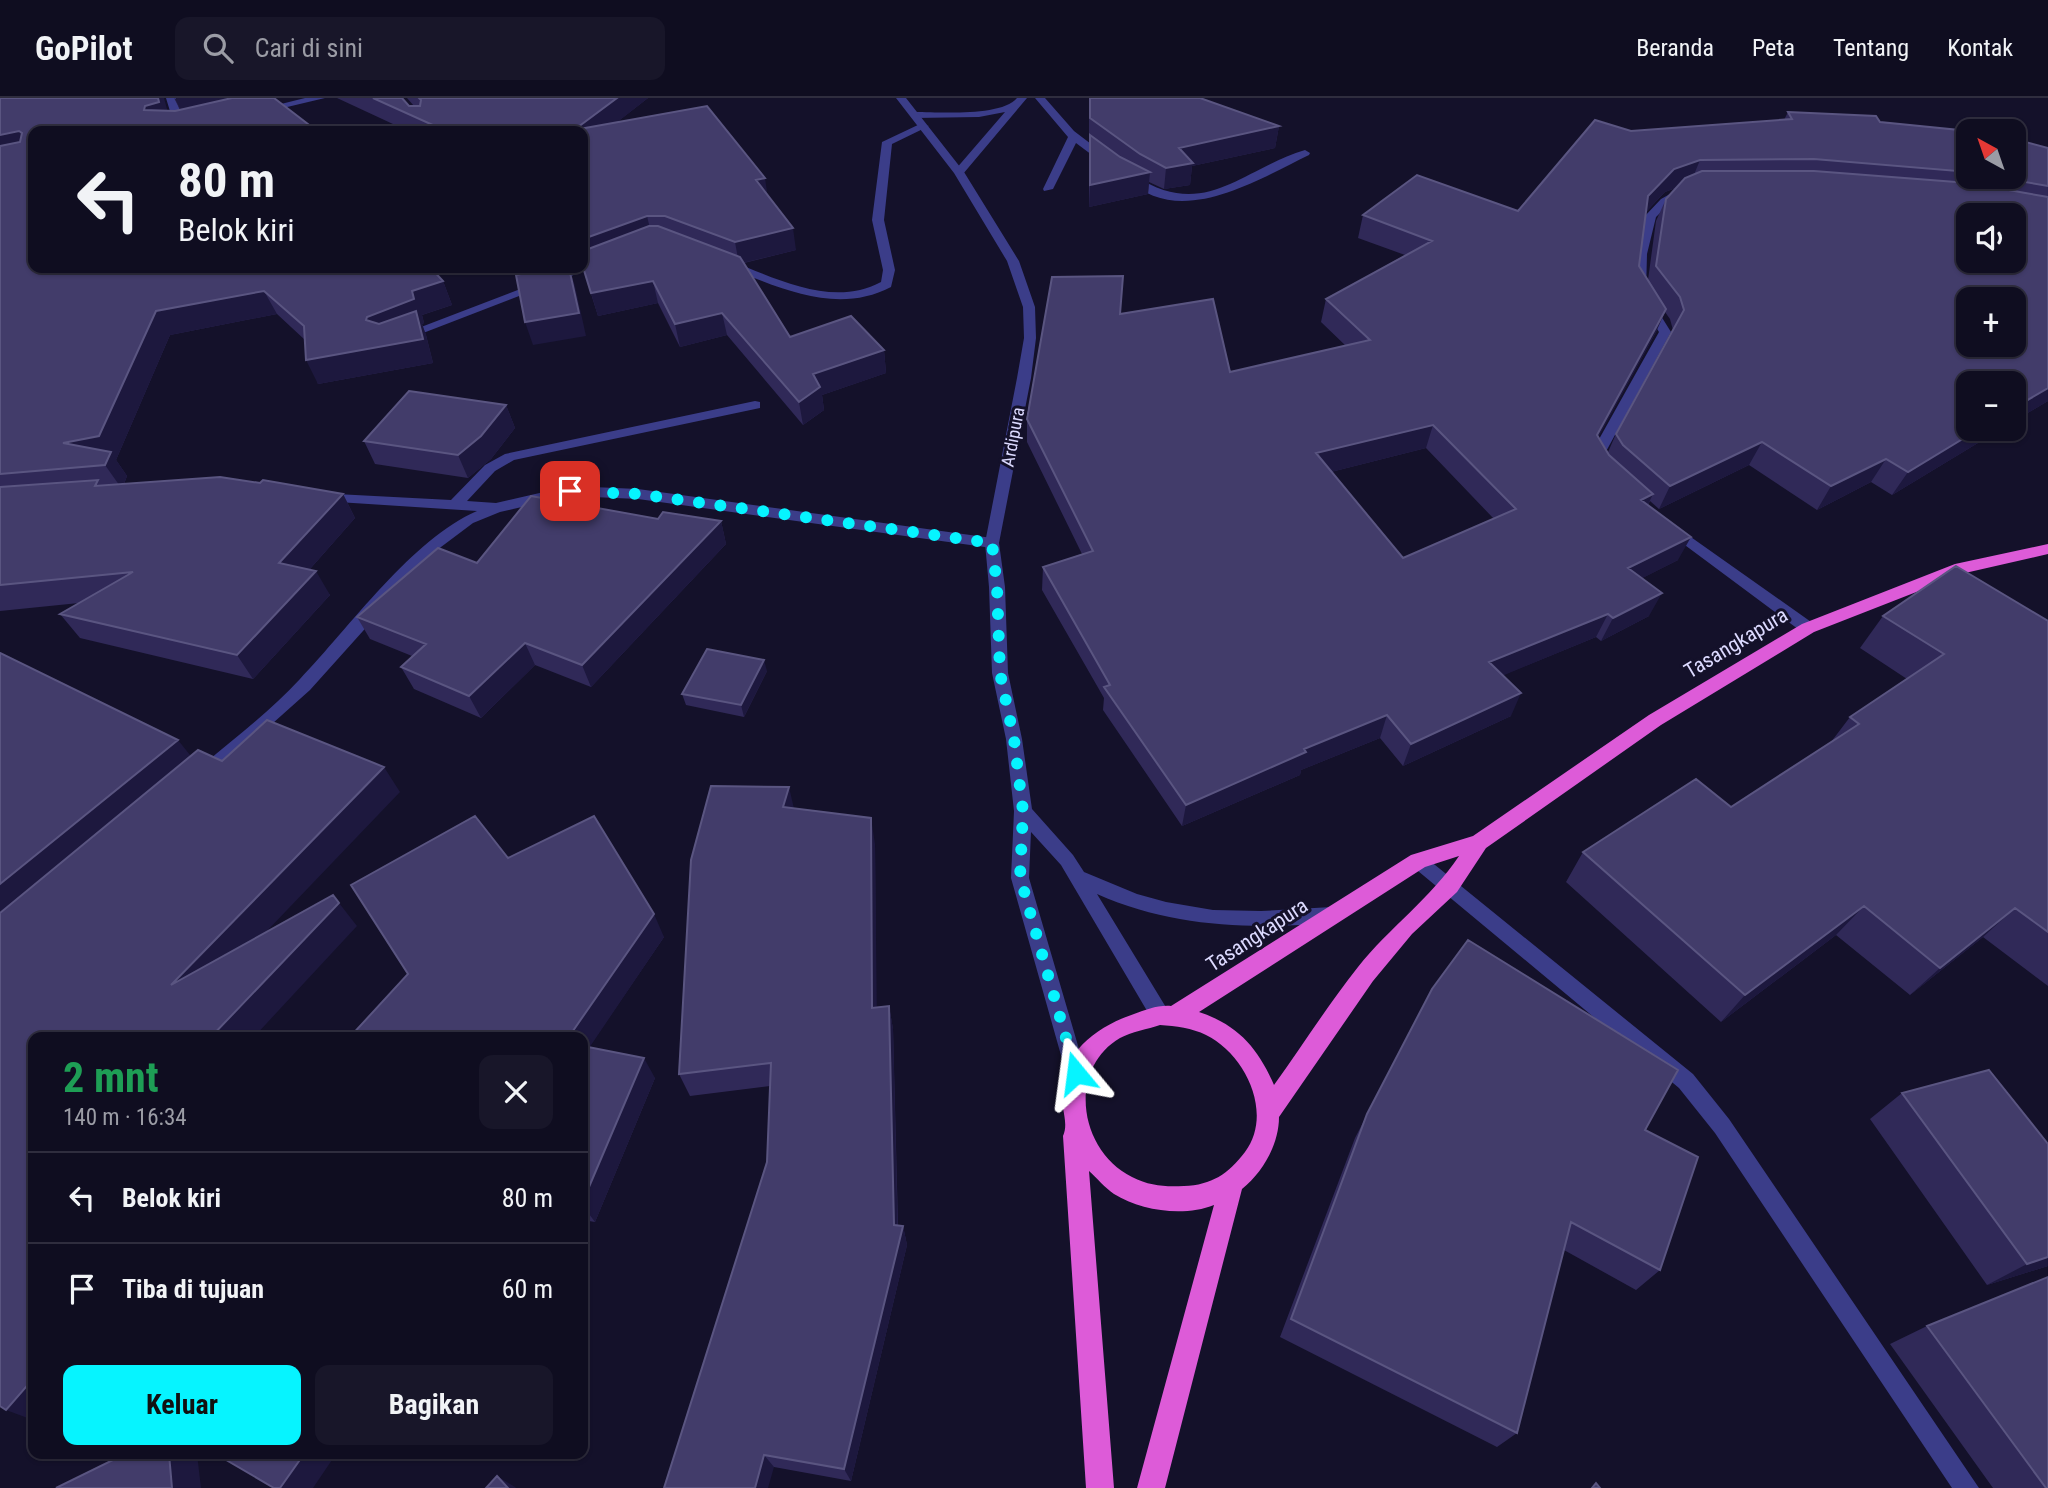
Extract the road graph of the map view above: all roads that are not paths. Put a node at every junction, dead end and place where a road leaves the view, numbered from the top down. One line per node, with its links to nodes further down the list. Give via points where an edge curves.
1 (171, 98): 10 (street)
2 (320, 98): 7 (street)
3 (901, 98): 8 (street, Ardipura)
4 (1022, 98): 6 (street)
5 (1040, 98): 12 (street)
6 (1013, 107): 8 (street); 14 (street)
7 (244, 114)
8 (920, 121): 14 (street, Ardipura); 18 (street, via 887,142 878,220 889,270 887,284 877,292 829,295 791,287)
9 (193, 125): 11 (street)
10 (177, 126)
11 (190, 126)
12 (1073, 138): 13 (street, via 1158,194 1194,197 1215,193); 16 (street)
13 (1305, 153)
14 (959, 172): 28 (street, Ardipura, via 1013,261 1029,307 1024,378)
15 (1691, 188): 23 (street, via 1670,196 1648,219 1639,289 1665,332 1596,457)
16 (1048, 189)
17 (615, 257): 19 (street)
18 (714, 259)
19 (588, 267)
20 (572, 273): 21 (street)
21 (385, 343)
22 (755, 405): 25 (street, via 510,457 490,468)
23 (1604, 473)
24 (312, 495): 25 (street)
25 (456, 503): 26 (street)
26 (496, 508): 28 (street, via 570,491 638,494); 31 (street, via 468,520 428,549 304,686)
27 (1659, 519): 30 (street)
28 (992, 543): 32 (street, Ardipura, via 1000,673)
29 (2048, 549): 30 (highway, Tasangkapura, via 1961,568)
30 (1808, 628): 33 (highway, Tasangkapura, via 1655,720)
31 (187, 789)
32 (1023, 811): 35 (street); 39 (street, Ardipura, via 1020,877)
33 (1479, 842): 34 (highway, Tasangkapura); 36 (highway, Tasangkapura)
34 (1418, 861): 36 (street); 37 (highway, Tasangkapura)
35 (1077, 877): 37 (street, via 1142,904 1200,918); 38 (street)
36 (1450, 886): 40 (highway, Tasangkapura, via 1365,974); 45 (street, via 1686,1081 1722,1126)
37 (1332, 915): 38 (highway, Tasangkapura)
38 (1167, 1016): 39 (highway, via 1133,1019 1108,1031); 40 (highway, via 1202,1023 1228,1037 1250,1057 1263,1083)
39 (1076, 1073): 41 (highway)
40 (1269, 1111): 42 (highway, via 1265,1138 1253,1163)
41 (1074, 1127): 42 (highway, via 1088,1155 1110,1178 1139,1193 1172,1200 1204,1197); 43 (highway)
42 (1232, 1183): 44 (highway)
43 (1100, 1488)
44 (1151, 1488)
45 (1967, 1488)

